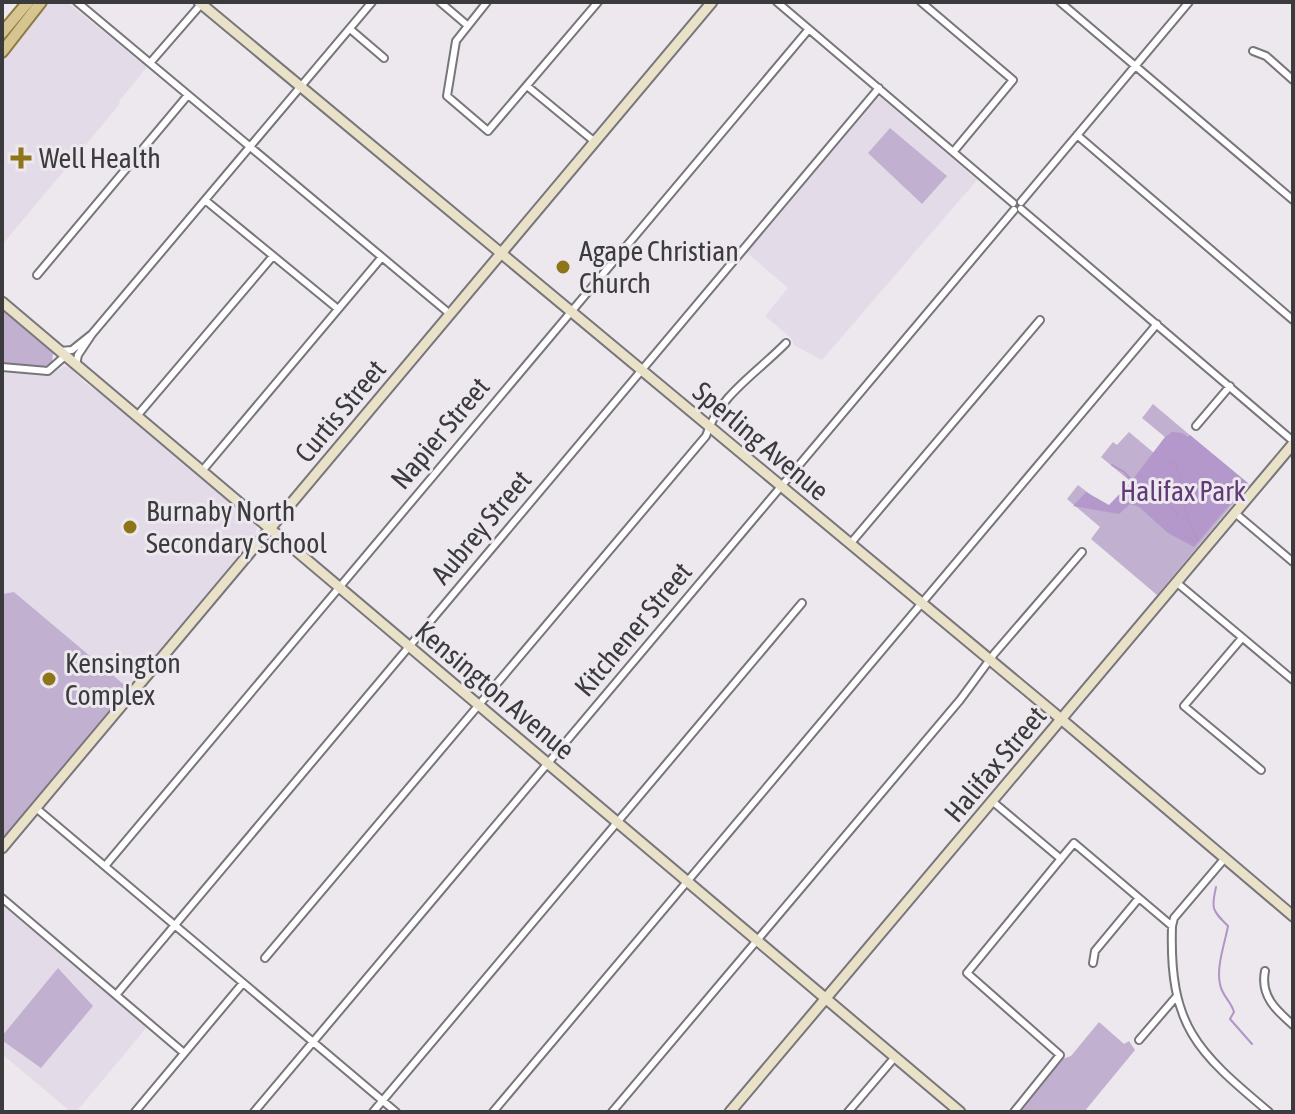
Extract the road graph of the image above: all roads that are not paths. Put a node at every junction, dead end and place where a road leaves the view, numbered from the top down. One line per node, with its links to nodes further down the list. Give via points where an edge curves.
1 (28, 2): 17 (main road)
2 (41, 2): 19 (main road)
3 (77, 2): 21 (street)
4 (372, 2): 15 (street)
5 (440, 2): 14 (street)
6 (487, 2): 14 (street)
7 (598, 2): 24 (street)
8 (712, 2): 29 (street, Curtis Street)
9 (777, 2): 16 (street)
10 (921, 2): 31 (street, via 1013,80)
11 (1060, 2): 22 (street)
12 (1189, 2): 22 (street, Kitchener Street)
13 (201, 3): 21 (street); 25 (street, Sperling Avenue)
14 (467, 25): 24 (street, via 453,47 447,96 488,131)
15 (350, 29): 20 (street); 25 (street)
16 (809, 29): 26 (street); 41 (street, Napier Street)
17 (2, 33)
18 (1253, 51): 23 (street)
19 (2, 52)
20 (384, 58)
21 (150, 63): 27 (street)
22 (1135, 66): 28 (street, Kitchener Street); 33 (street)
23 (1293, 80)
24 (527, 86): 29 (street)
25 (301, 87): 30 (street); 35 (street, Sperling Avenue)
26 (879, 88): 31 (street); 51 (street, Aubrey Street)
27 (188, 95): 30 (street); 38 (street)
28 (1077, 135): 34 (street, Kitchener Street); 44 (street)
29 (595, 142): 35 (street, Curtis Street)
30 (250, 147): 32 (street); 37 (street)
31 (954, 151): 34 (street)
32 (205, 200): 36 (street); 46 (street)
33 (1293, 200)
34 (1017, 206): 45 (street); 58 (street, Kitchener Street)
35 (501, 253): 41 (street, Sperling Avenue); 42 (street, Curtis Street)
36 (273, 256): 40 (street); 53 (street)
37 (382, 257): 40 (street); 42 (street)
38 (37, 275)
39 (2, 302): 48 (street, Kensington Avenue)
40 (338, 309): 57 (street)
41 (571, 312): 51 (street, Sperling Avenue); 65 (street, Napier Street)
42 (450, 314): 60 (street, Curtis Street)
43 (1040, 320): 61 (street)
44 (1293, 320)
45 (1157, 324): 52 (street); 67 (street)
46 (92, 334): 48 (street); 49 (street)
47 (786, 343): 54 (street, via 729,396)
48 (63, 353): 49 (street, Kensington Avenue); 50 (street, via 48,371)
49 (76, 365): 53 (street, Kensington Avenue)
50 (2, 367)
51 (642, 370): 54 (street, Sperling Avenue); 69 (street, Aubrey Street)
52 (1230, 386): 55 (street); 56 (street)
53 (137, 416): 57 (street, Kensington Avenue)
54 (709, 426): 58 (street, Sperling Avenue); 72 (street, via 706,436)
55 (1196, 426)
56 (1293, 442): 59 (street, Halifax Street)
57 (202, 471): 60 (street, Kensington Avenue)
58 (781, 487): 61 (street, Sperling Avenue); 74 (street, Kitchener Street)
59 (1235, 513): 63 (street); 64 (street, Halifax Street)
60 (270, 529): 65 (street, Kensington Avenue); 77 (street, Curtis Street)
61 (850, 544): 67 (street, Sperling Avenue)
62 (1082, 552): 70 (street)
63 (1293, 562)
64 (1176, 582): 68 (street); 73 (street, Halifax Street)
65 (339, 587): 69 (street, Kensington Avenue); 82 (street, Napier Street)
66 (802, 603): 78 (street)
67 (921, 604): 70 (street, Sperling Avenue); 83 (street)
68 (1242, 638): 71 (street); 75 (street, via 1184,706)
69 (409, 646): 72 (street, Kensington Avenue); 87 (street, Aubrey Street)
70 (990, 660): 73 (street, Sperling Avenue); 89 (street)
71 (1293, 680)
72 (478, 706): 74 (street, Kensington Avenue); 90 (street)
73 (1061, 719): 76 (street, Halifax Street); 80 (street, Sperling Avenue)
74 (548, 763): 78 (street, Kensington Avenue); 99 (street, Kitchener Street)
75 (1261, 770)
76 (992, 801): 81 (street); 96 (street, Halifax Street)
77 (36, 808): 79 (street, Curtis Street); 82 (street)
78 (618, 822): 83 (street, Kensington Avenue); 102 (street)
79 (2, 848)
80 (1225, 858): 86 (street, Sperling Avenue); 88 (street)
81 (1061, 859): 85 (street, via 1074,843); 112 (street, via 967,973 1060,1055)
82 (105, 866): 87 (street)
83 (688, 881): 89 (street, Kensington Avenue); 107 (street)
84 (2, 898): 94 (street)
85 (1139, 898): 88 (street); 91 (street, via 1095,951)
86 (1293, 916)
87 (174, 924): 93 (street); 94 (street, Aubrey Street)
88 (1172, 926): 95 (street)
89 (757, 940): 96 (street, Kensington Avenue); 108 (street)
90 (265, 958)
91 (1093, 963)
92 (1265, 971): 97 (street, via 1272,1006)
93 (243, 983): 99 (street); 100 (street)
94 (116, 995): 100 (street)
95 (1176, 997): 98 (street); 113 (street, via 1204,1054)
96 (826, 998): 101 (street, Kensington Avenue); 109 (street, Halifax Street)
97 (1293, 1025)
98 (1139, 1040)
99 (313, 1042): 102 (street); 104 (street, Kitchener Street)
100 (184, 1053): 103 (street)
101 (895, 1057): 110 (street); 111 (street, Kensington Avenue)
102 (383, 1101): 105 (street); 106 (street)
103 (135, 1112)
104 (254, 1112)
105 (373, 1112)
106 (396, 1112)
107 (493, 1112)
108 (612, 1112)
109 (730, 1112)
110 (848, 1112)
111 (960, 1112)
112 (1014, 1112)
113 (1269, 1112)

